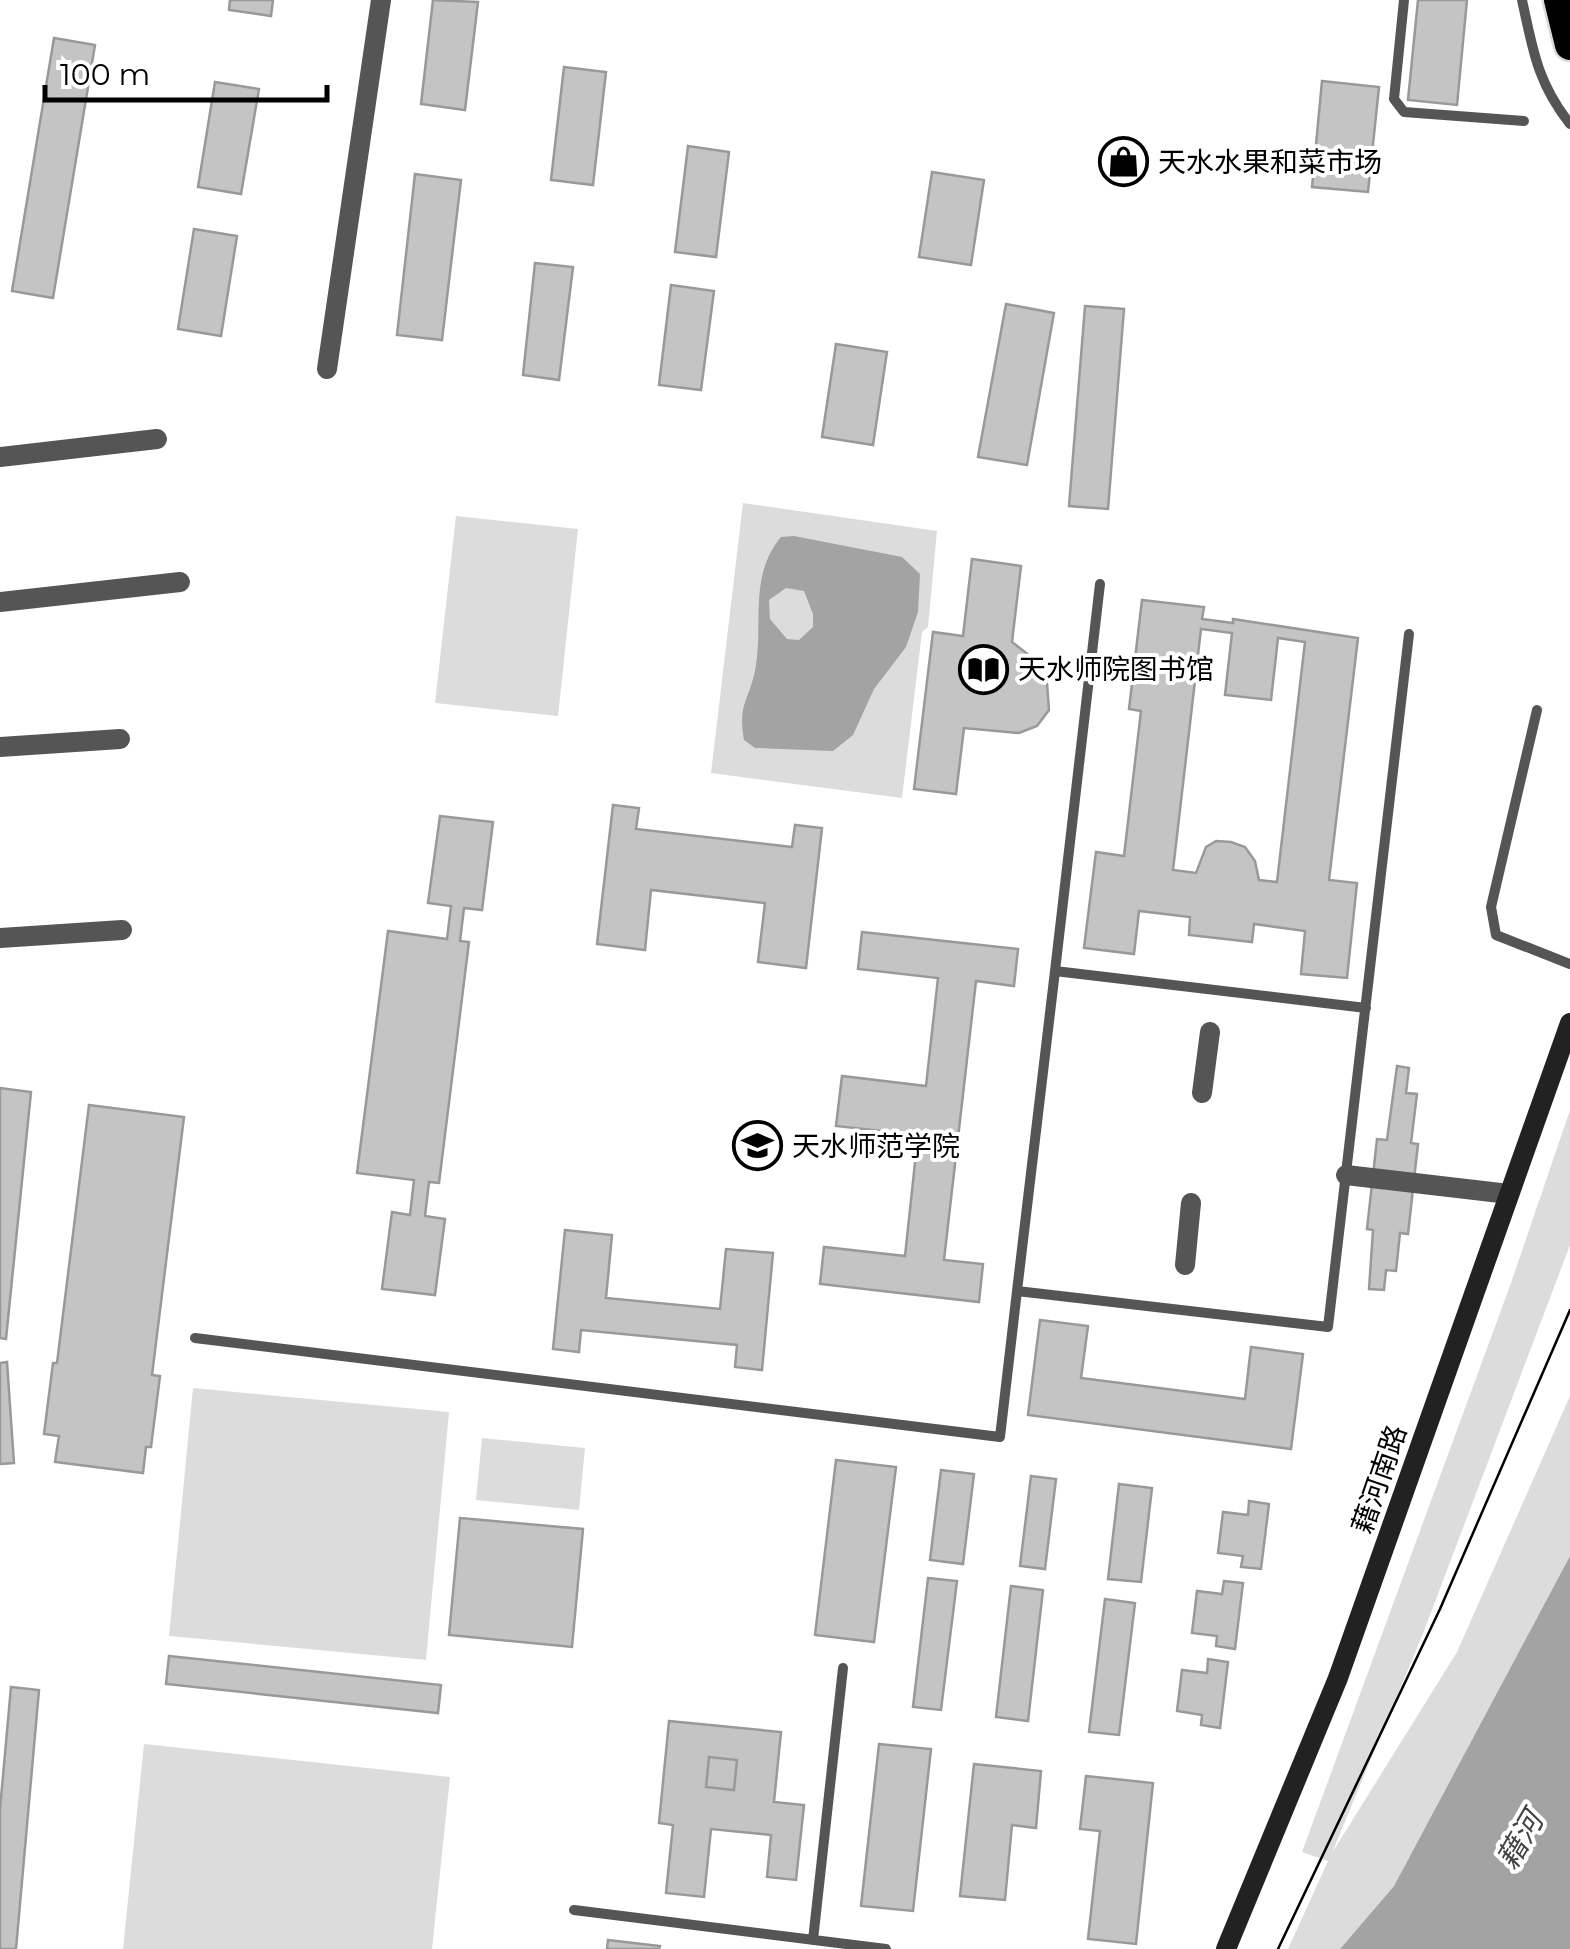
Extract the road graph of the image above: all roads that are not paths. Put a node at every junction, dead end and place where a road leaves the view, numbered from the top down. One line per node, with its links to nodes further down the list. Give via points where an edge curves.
1 (381, 0): 8 (street)
2 (1404, 0): 6 (lane, via 1394,99 1404,112)
3 (1522, 0): 7 (lane, via 1546,91)
4 (1559, 0): 5 (highway)
5 (1570, 45)
6 (1524, 121)
7 (1570, 124)
8 (327, 369)
9 (157, 439): 10 (street)
10 (0, 457)
11 (180, 582): 13 (street)
12 (1100, 584): 21 (lane)
13 (0, 602)
14 (1409, 634): 22 (lane)
15 (1537, 710): 20 (lane, via 1491,907 1496,936)
16 (120, 739): 17 (street)
17 (0, 747)
18 (122, 930): 19 (street)
19 (0, 938)
20 (1570, 964)
21 (1055, 971): 22 (lane); 30 (lane)
22 (1366, 1008): 26 (lane)
23 (1570, 1022): 27 (main road, 藉河南路)
24 (1210, 1032): 25 (street)
25 (1202, 1093)
26 (1346, 1175): 27 (street); 30 (lane, via 1328,1327)
27 (1509, 1194): 37 (main road, 藉河南路, via 1338,1678)
28 (1190, 1203): 29 (street)
29 (1185, 1265)
30 (1018, 1291): 31 (lane, via 1000,1437)
31 (195, 1338)
32 (844, 1668): 34 (lane)
33 (574, 1910): 34 (lane)
34 (813, 1940): 35 (lane)
35 (855, 1947): 36 (lane)
36 (886, 1949)
37 (1226, 1949)

